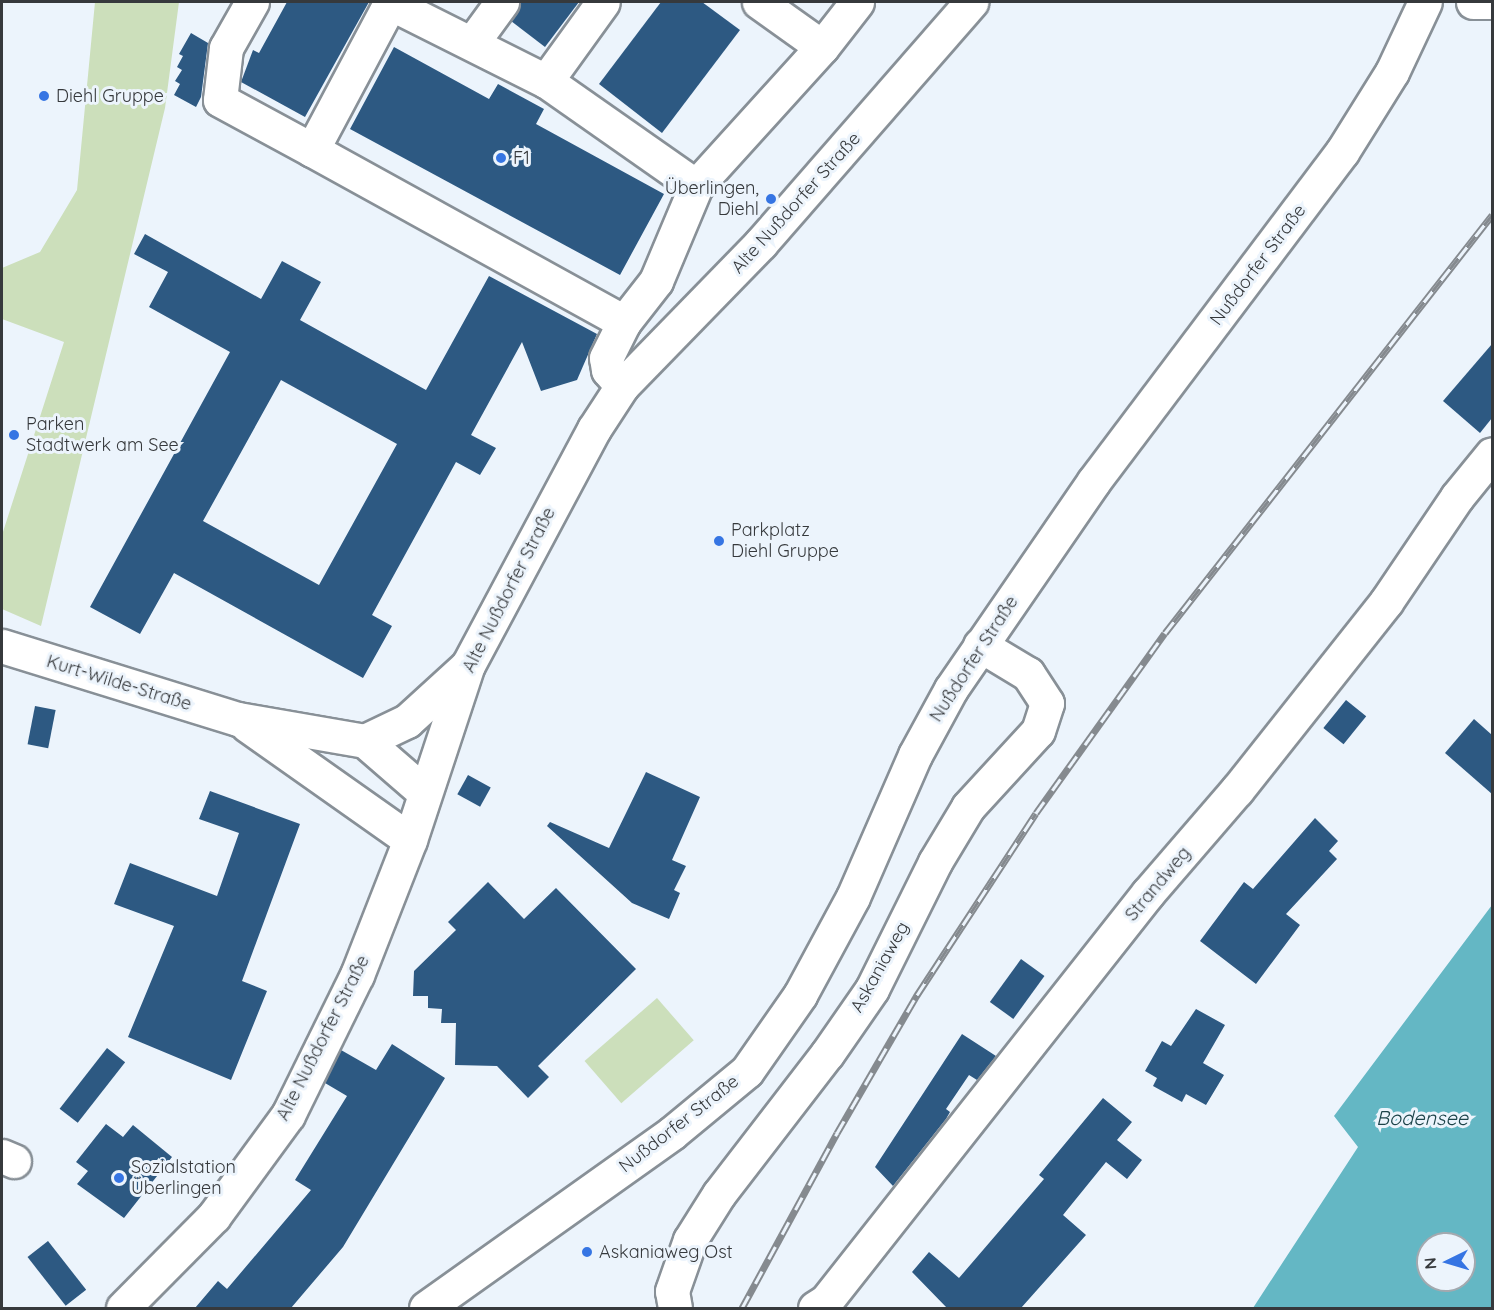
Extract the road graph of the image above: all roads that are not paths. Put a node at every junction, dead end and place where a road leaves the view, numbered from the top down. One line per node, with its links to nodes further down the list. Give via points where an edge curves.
1 (252, 2): 14 (street, via 226,48 220,100)
2 (391, 2): 11 (street); 14 (street)
3 (502, 2): 11 (street)
4 (603, 2): 13 (street)
5 (759, 2): 12 (street)
6 (857, 2): 12 (street)
7 (971, 2): 17 (street, Alte Nußdorfer Straße, via 761,243)
8 (1425, 2): 19 (street, Nußdorfer Straße, via 1392,72 1342,152 1094,481)
9 (1473, 2): 10 (street)
10 (1492, 2)
11 (472, 43): 13 (street)
12 (822, 47): 15 (street)
13 (546, 81): 15 (street)
14 (312, 150): 16 (street)
15 (696, 186): 16 (street, via 656,281)
16 (624, 322): 17 (street, via 606,358 608,370)
17 (622, 386): 21 (street, Alte Nußdorfer Straße, via 594,429)
18 (1492, 454): 29 (street, Strandweg, via 1457,497 1386,602 1245,781 1148,893 826,1301)
19 (980, 645): 27 (street, Nußdorfer Straße, via 915,755 853,897 800,995 747,1071 649,1149); 28 (street, Askaniaweg, via 1028,674 1047,703 1038,731 968,807 935,862 872,989 702,1222 678,1271 672,1291)
20 (2, 646): 22 (street, Kurt-Wilde-Straße)
21 (468, 665): 23 (street, via 407,721); 24 (street, Alte Nußdorfer Straße)
22 (238, 719): 23 (street, Kurt-Wilde-Straße); 25 (street, Kurt-Wilde-Straße)
23 (365, 741): 24 (street)
24 (425, 793): 25 (street, Alte Nußdorfer Straße)
25 (410, 840): 26 (street, Alte Nußdorfer Straße, via 357,975 288,1114 214,1216)
26 (123, 1308)
27 (426, 1308)
28 (675, 1308)
29 (815, 1308)

